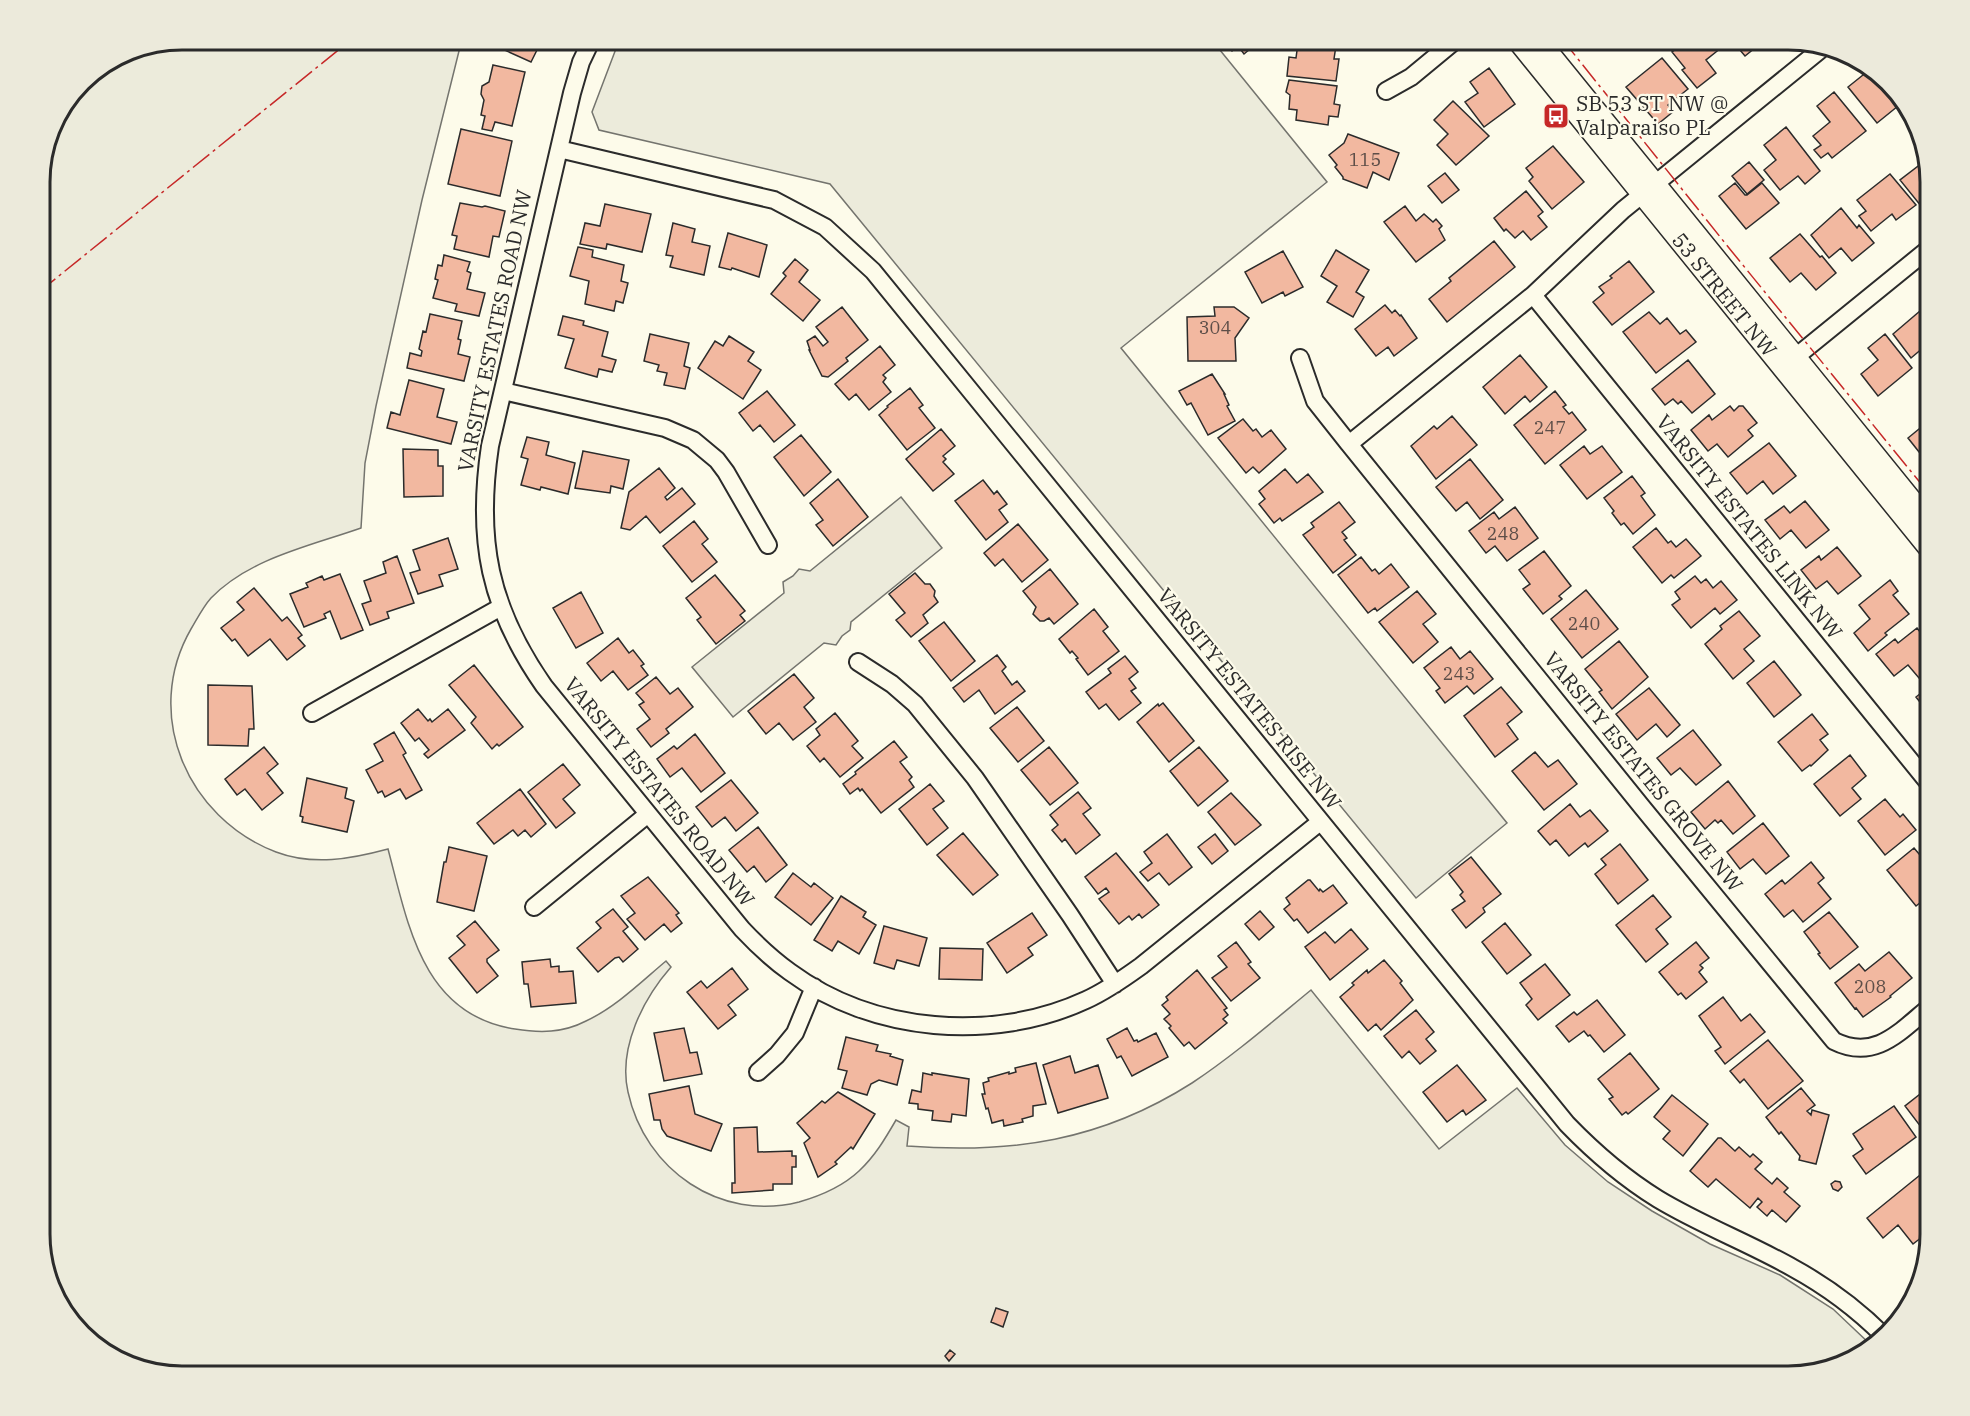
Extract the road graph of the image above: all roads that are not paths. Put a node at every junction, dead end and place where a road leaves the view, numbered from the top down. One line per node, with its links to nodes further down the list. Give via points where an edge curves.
1 (587, 50): 7 (street, VARSITY ESTATES ROAD NW)
2 (1444, 50): 6 (street, via 1411,77)
3 (1527, 50): 8 (street, 53 STREET NW)
4 (1545, 50): 8 (street, 53 STREET NW)
5 (1816, 53): 8 (street)
6 (1386, 91)
7 (559, 149): 13 (street, VARSITY ESTATES ROAD NW); 22 (street, VARSITY ESTATES RISE NW, via 774,200 825,227 844,243 873,271)
8 (1648, 189): 10 (street); 12 (street, 53 STREET NW)
9 (1920, 256): 12 (street)
10 (1533, 295): 14 (street); 20 (street, VARSITY ESTATES LINK NW)
11 (1300, 358): 14 (street, VARSITY ESTATES GROVE NW, via 1315,401)
12 (1789, 362): 15 (street, 53 STREET NW)
13 (503, 391): 16 (street, via 665,428 693,440 726,472); 17 (street, VARSITY ESTATES ROAD NW, via 490,446 484,503 487,550)
14 (1349, 444): 26 (street, VARSITY ESTATES GROVE NW, via 1834,1041 1857,1048 1882,1044)
15 (1920, 526)
16 (768, 545)
17 (501, 607): 19 (street); 21 (street, VARSITY ESTATES ROAD NW, via 515,640 544,686)
18 (858, 662): 24 (street, via 915,704 975,778)
19 (312, 712)
20 (1920, 772)
21 (648, 814): 23 (street); 25 (street, VARSITY ESTATES ROAD NW, via 762,950)
22 (1320, 822): 24 (street, VARSITY ESTATES ROAD NW); 28 (street, VARSITY ESTATES RISE NW, via 1546,1101 1586,1144 1657,1198 1810,1278)
23 (534, 907)
24 (1115, 984): 25 (street, VARSITY ESTATES ROAD NW, via 1085,1001 1041,1016 993,1025 946,1026 880,1015)
25 (814, 987): 27 (street, via 795,1033)
26 (1920, 1015)
27 (758, 1072)
28 (1879, 1331)

